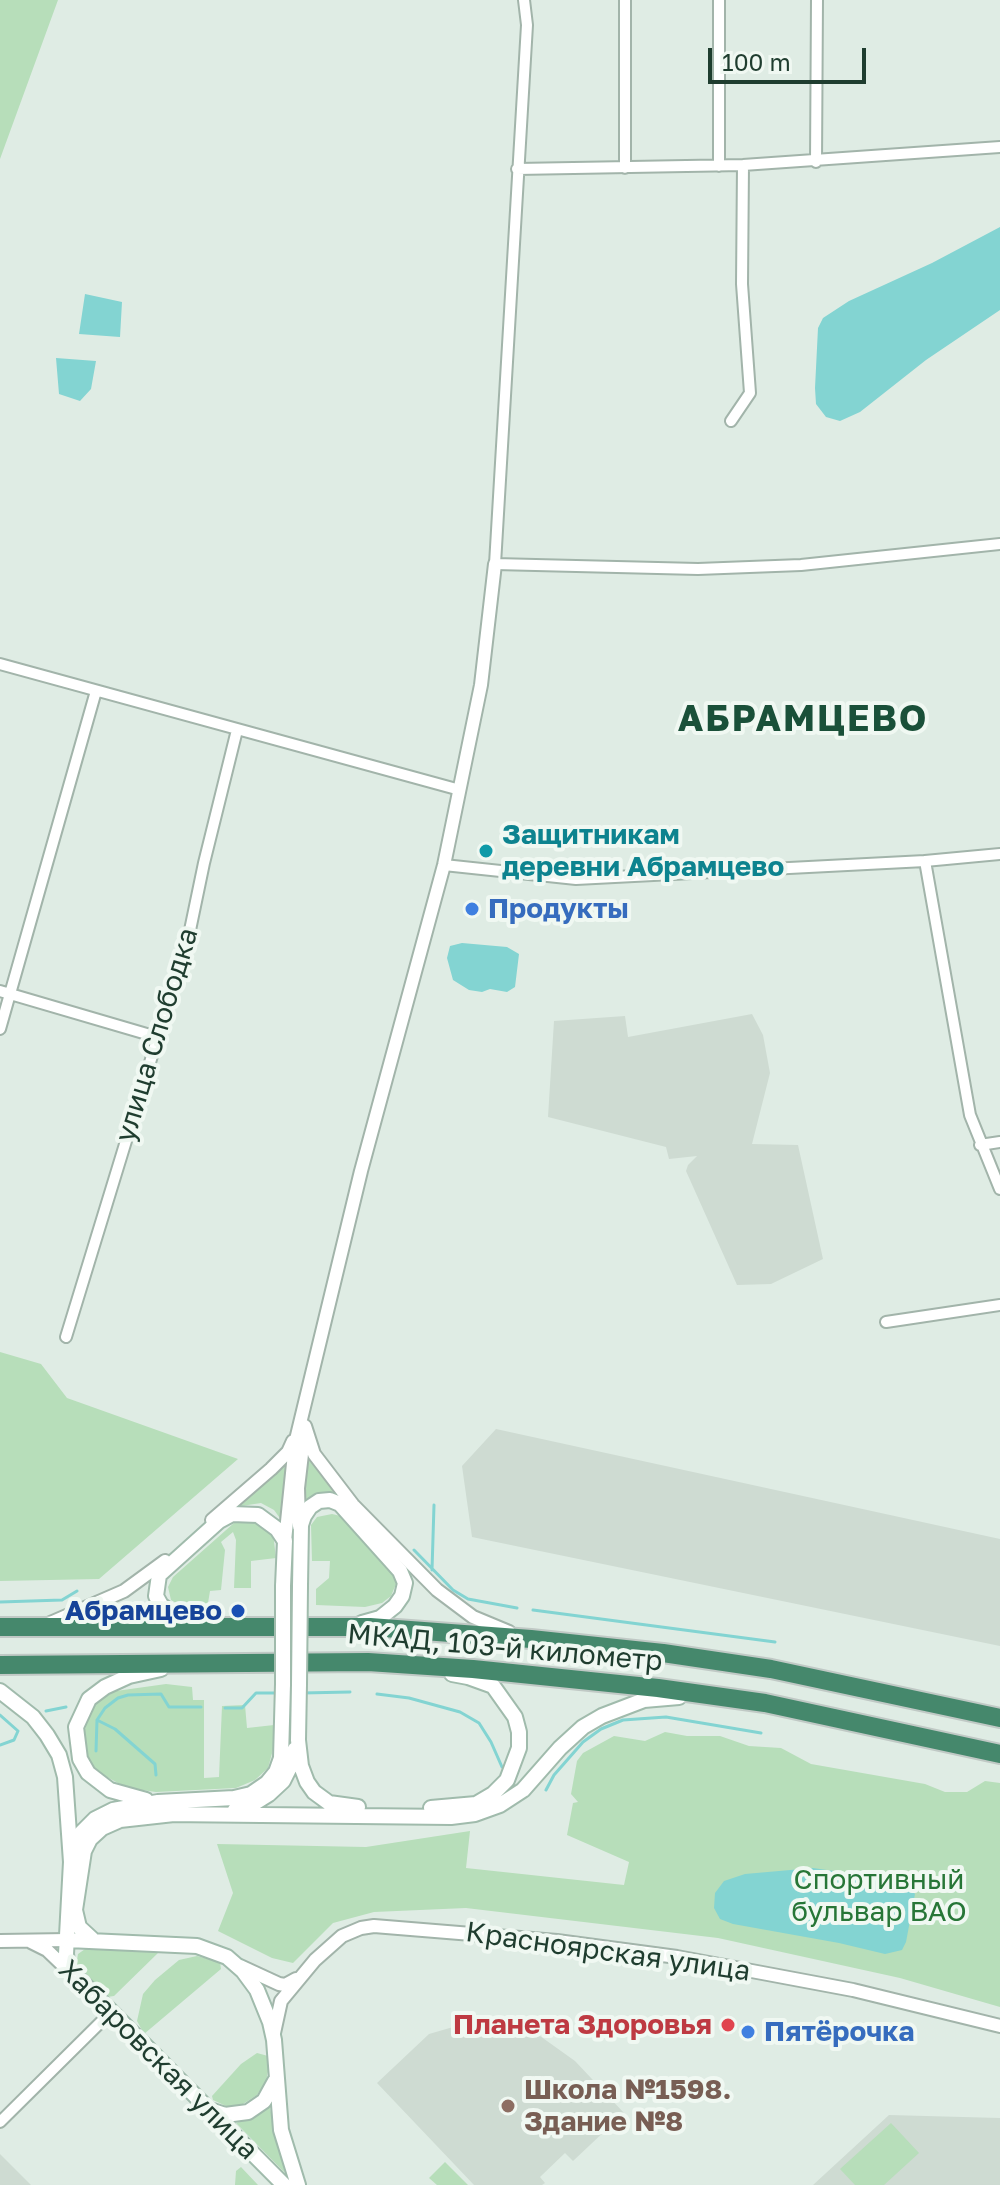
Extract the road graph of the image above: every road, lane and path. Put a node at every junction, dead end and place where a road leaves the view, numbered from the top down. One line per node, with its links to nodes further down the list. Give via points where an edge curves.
1 (524, 0): 10 (street, via 527,25)
2 (625, 0): 9 (street)
3 (719, 0): 8 (street)
4 (817, 0): 6 (street)
5 (1000, 147): 6 (street)
6 (816, 162): 7 (street)
7 (743, 165): 8 (street); 11 (street, via 742,284 750,393)
8 (719, 166): 9 (street)
9 (625, 168): 10 (street)
10 (517, 169): 13 (street)
11 (731, 421)
12 (1000, 544): 13 (street, via 787,566)
13 (495, 564): 17 (street, via 481,685)
14 (0, 664): 15 (street)
15 (96, 691): 16 (street); 21 (street)
16 (237, 730): 17 (street); 23 (street, улица Слободка, via 189,935)
17 (460, 790): 20 (street)
18 (1000, 854): 19 (street)
19 (925, 861): 20 (street, via 576,879); 25 (street, via 965,1093)
20 (444, 865): 30 (street, via 361,1171)
21 (5, 993): 22 (street); 23 (street)
22 (0, 1029)
23 (157, 1037): 29 (street, улица Слободка)
24 (1000, 1142): 25 (street)
25 (980, 1145): 26 (street)
26 (1000, 1189)
27 (1000, 1305): 28 (street)
28 (886, 1322)
29 (66, 1337)
30 (302, 1427): 31 (street, via 293,1457); 32 (street); 34 (street, via 271,1469 151,1573 124,1591); 37 (street, via 314,1454 353,1505 437,1590 473,1617)
31 (285, 1541): 35 (main road, via 258,1515 232,1514 167,1566 159,1575 156,1596); 46 (main road, bridge, via 281,1758 276,1772 251,1794)
32 (301, 1541): 36 (main road, via 301,1525 310,1507 319,1501 340,1504 405,1583 395,1606 380,1618); 44 (main road, bridge)
33 (0, 1627): 34 (highway, МКАД, 103-й километр)
34 (40, 1627): 35 (highway, МКАД, 103-й километр)
35 (190, 1627): 36 (highway, МКАД, 103-й километр)
36 (325, 1627): 37 (highway, МКАД, 103-й километр)
37 (531, 1639): 43 (highway, МКАД, 103-й километр, via 771,1669)
38 (257, 1661): 39 (highway, МКАД, 103-й километр); 40 (highway, МКАД, 103-й километр); 46 (main road, via 129,1676 89,1699 76,1727 80,1759 88,1773 110,1790)
39 (368, 1662): 42 (highway, МКАД, 103-й километр, via 565,1677); 44 (main road, via 468,1677 493,1686 519,1732 507,1780 476,1804 345,1807 314,1792 301,1766)
40 (0, 1665)
41 (0, 1691): 47 (main road, via 33,1717 59,1755 69,1806)
42 (765, 1703): 45 (highway, МКАД, 103-й километр); 46 (main road, via 670,1697 623,1706 583,1727 523,1790 475,1814)
43 (1000, 1718)
44 (298, 1740): 46 (main road, via 283,1781 253,1804 233,1810)
45 (1000, 1754)
46 (163, 1808): 47 (main road, via 113,1810 95,1819 74,1845); 48 (main road, via 120,1820 90,1839 75,1910 79,1927)
47 (71, 1862): 49 (main road)
48 (92, 1939): 49 (main road, Хабаровская улица); 52 (main road, Хабаровская улица, via 197,1946)
49 (68, 1940): 51 (street); 53 (main road, via 65,1959)
50 (0, 1941): 51 (street)
51 (28, 1941): 53 (street, Хабаровская улица, via 47,1950)
52 (234, 1963): 54 (street, via 279,1984); 57 (main road, Хабаровская улица, via 257,1990)
53 (73, 1975): 55 (main road, Хабаровская улица)
54 (299, 1977): 56 (street, Красноярская улица, via 327,1947 349,1933 374,1926 429,1929 677,1957 853,1990); 57 (street, Красноярская улица, via 277,2010)
55 (110, 2013): 59 (main road, Хабаровская улица); 60 (street)
56 (1000, 2026)
57 (274, 2040): 58 (main road, Хабаровская улица)
58 (276, 2072): 59 (main road, via 271,2092 248,2112 225,2115); 62 (main road, Хабаровская улица, via 281,2130)
59 (205, 2105): 61 (main road, Хабаровская улица)
60 (0, 2122)
61 (284, 2185)
62 (298, 2185)

